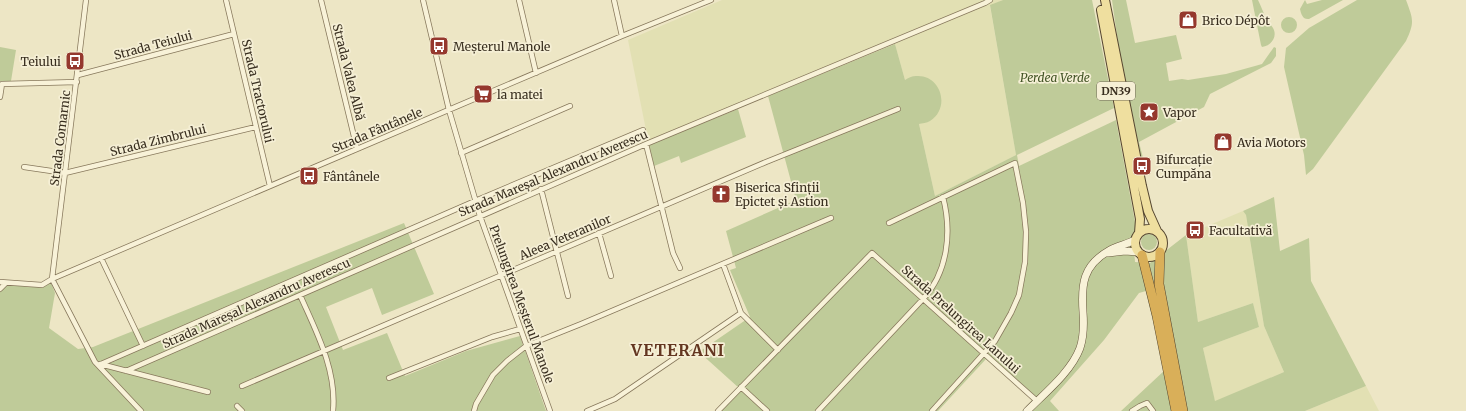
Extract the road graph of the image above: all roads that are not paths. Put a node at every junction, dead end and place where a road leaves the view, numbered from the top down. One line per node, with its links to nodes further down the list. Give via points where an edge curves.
1 (86, 0): 14 (street, Strada Comarnic)
2 (226, 0): 11 (street, Strada Tractorului)
3 (320, 0): 23 (street, Strada Valea Albă)
4 (423, 0): 19 (street, Prelungirea Meșterul Manole)
5 (519, 0): 13 (street)
6 (614, 0): 12 (street)
7 (711, 0): 12 (street, Strada Fântânele)
8 (990, 0): 22 (street, Strada Mareșal Alexandru Averescu)
9 (1099, 0): 37 (main road, DN39, via 1140,219)
10 (1105, 0): 35 (main road, DN39, via 1142,186 1148,211)
11 (234, 34): 14 (street, Strada Teiului); 20 (street, Strada Tractorului)
12 (622, 36): 13 (street, Strada Fântânele)
13 (536, 73): 19 (street, Strada Fântânele)
14 (78, 75): 15 (street, Strada Comarnic)
15 (77, 82): 16 (street, via 2,84); 26 (street, Strada Comarnic)
16 (0, 98)
17 (570, 106): 24 (street)
18 (898, 109): 31 (street, Aleea Veteranilor)
19 (449, 110): 23 (street, Strada Fântânele); 24 (street, Prelungirea Meșterul Manole)
20 (256, 126): 26 (street, Strada Zimbrului); 27 (street, Strada Tractorului)
21 (643, 130): 30 (street, Strada Mareșal Alexandru Averescu)
22 (646, 144): 28 (street, Strada Mareșal Alexandru Averescu); 31 (street)
23 (357, 149): 27 (street, Strada Fântânele)
24 (461, 153): 30 (street, Prelungirea Meșterul Manole)
25 (24, 167): 26 (street)
26 (65, 173): 47 (street, Strada Comarnic)
27 (270, 186): 42 (street, Strada Fântânele)
28 (541, 189): 32 (street, Strada Mareșal Alexandru Averescu); 38 (street)
29 (943, 197): 34 (street); 54 (street, via 947,227 944,258 935,284); 61 (street, via 1014,163 1023,203 1026,232 1025,262 1019,295 1011,313 995,341)
30 (475, 201): 32 (street, Prelungirea Meșterul Manole); 57 (street, Strada Mareșal Alexandru Averescu)
31 (661, 206): 36 (street, Aleea Veteranilor); 44 (street, via 673,253)
32 (480, 216): 45 (street, Prelungirea Meșterul Manole); 52 (street, Strada Mareșal Alexandru Averescu)
33 (831, 218): 43 (street)
34 (889, 223)
35 (1157, 231): 37 (main road, via 1145,229); 39 (main road, DN39, via 1163,240)
36 (599, 233): 38 (street, Aleea Veteranilor); 46 (street)
37 (1137, 237): 40 (main road); 41 (main road, DN39, via 1136,248)
38 (557, 251): 45 (street, Aleea Veteranilor); 53 (street)
39 (1160, 252): 41 (main road, via 1151,257); 85 (highway, DN39, via 1159,284)
40 (1105, 253): 41 (main road, via 1125,251); 69 (main road, via 1092,264 1083,282 1083,337 1075,359)
41 (1140, 254): 84 (highway, DN39, via 1151,287)
42 (101, 258): 47 (street, Strada Fântânele); 57 (street)
43 (723, 264): 55 (street); 58 (street)
44 (680, 268)
45 (500, 275): 56 (street, Prelungirea Meșterul Manole); 60 (street, Aleea Veteranilor)
46 (611, 276)
47 (52, 279): 49 (street, Strada Fântânele, via 42,285); 62 (street)
48 (0, 282): 49 (street, Strada Fântânele)
49 (6, 283): 50 (street); 51 (street)
50 (0, 286)
51 (0, 289)
52 (300, 295): 60 (street); 64 (street, Strada Mareșal Alexandru Averescu)
53 (568, 296)
54 (923, 299): 59 (street, Strada Prelungirea Lanului, via 872,253); 61 (street, Strada Prelungirea Lanului); 79 (street)
55 (741, 314): 59 (street); 76 (street, via 616,399)
56 (520, 329): 58 (street, Prelungirea Meșterul Manole); 65 (street, via 492,337)
57 (143, 346): 63 (street, Strada Mareșal Alexandru Averescu)
58 (526, 346): 74 (street, via 493,375); 75 (street, Prelungirea Meșterul Manole)
59 (778, 350): 67 (street)
60 (324, 351): 66 (street, Aleea Veteranilor); 73 (street, via 333,388)
61 (984, 354): 69 (street, Strada Prelungirea Lanului); 80 (street)
62 (95, 362): 63 (street); 71 (street)
63 (101, 364): 64 (street)
64 (126, 371): 68 (street)
65 (389, 378)
66 (242, 386)
67 (741, 387): 77 (street); 78 (street)
68 (208, 392)
69 (1037, 401): 81 (main road)
70 (237, 406): 72 (street)
71 (141, 411)
72 (242, 411)
73 (333, 411)
74 (474, 411)
75 (550, 411)
76 (587, 411)
77 (718, 411)
78 (767, 411)
79 (818, 411)
80 (932, 411)
81 (1027, 411)
82 (1132, 411): 83 (street, via 1147,403)
83 (1153, 411)
84 (1176, 411)
85 (1183, 411)

